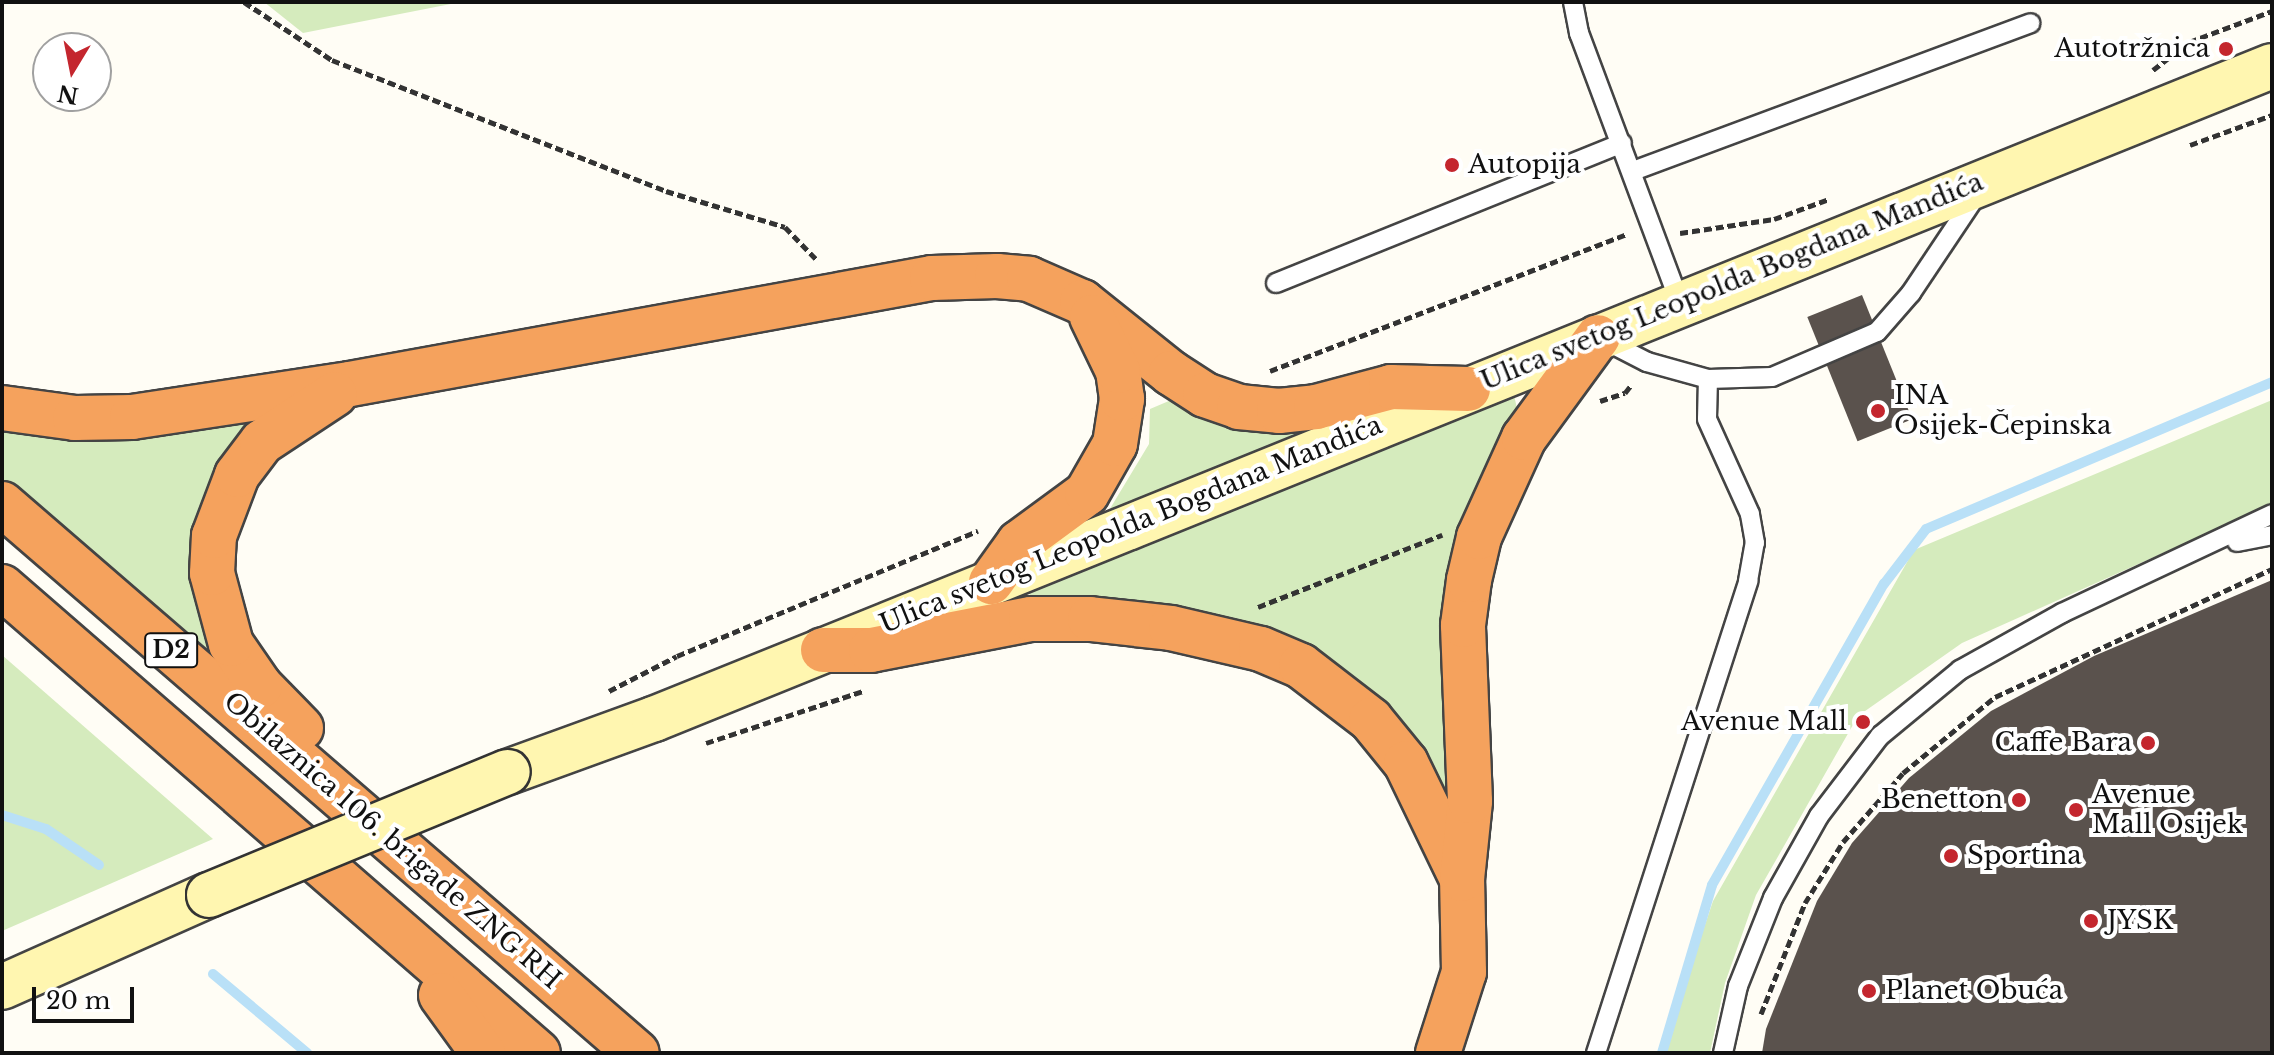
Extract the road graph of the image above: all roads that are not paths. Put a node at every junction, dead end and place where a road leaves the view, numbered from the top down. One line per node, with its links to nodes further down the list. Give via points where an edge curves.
1 (1573, 2): 4 (lane, via 1579,33)
2 (2030, 23): 5 (lane)
3 (2269, 65): 6 (main road, Ulica svetog Leopolda Bogdana Mandića)
4 (1622, 143): 5 (lane); 7 (lane)
5 (1633, 171): 9 (lane)
6 (1986, 179): 9 (main road, Ulica svetog Leopolda Bogdana Mandića); 11 (lane, via 1911,293 1877,332 1772,377)
7 (1276, 283)
8 (1082, 302): 12 (highway, via 1029,279 932,278); 13 (highway, via 1171,373 1205,395 1239,407 1303,408 1391,387); 19 (highway, via 1118,371 1122,399 1115,444 1087,493 1019,543)
9 (1680, 303): 10 (main road, Ulica svetog Leopolda Bogdana Mandića)
10 (1598, 337): 11 (lane, via 1647,362); 13 (main road, Ulica svetog Leopolda Bogdana Mandića); 23 (highway, via 1524,438 1479,537 1463,625 1470,801)
11 (1708, 379): 30 (lane, via 1707,419 1750,514 1755,543 1748,581)
12 (350, 384): 14 (highway, via 132,417 75,418); 22 (highway, via 262,442 237,475 214,536 212,573 231,644 260,686 316,746)
13 (1468, 389): 19 (main road, Ulica svetog Leopolda Bogdana Mandića)
14 (2, 408)
15 (2, 504): 22 (highway, Obilaznica 106. brigade ZNG RH / D2)
16 (2272, 514): 18 (lane)
17 (2272, 535): 18 (lane)
18 (2207, 549): 31 (lane, via 2062,613 1960,670 1880,736 1819,816 1773,898 1738,986)
19 (991, 582): 21 (main road, Ulica svetog Leopolda Bogdana Mandića)
20 (2, 587): 24 (highway, D2)
21 (823, 650): 23 (highway, via 871,650 966,629 1075,619 1171,628 1261,649 1313,674 1371,720 1406,763); 25 (main road, Ulica svetog Leopolda Bogdana Mandića, bridge, via 508,772)
22 (340, 796): 28 (highway, Obilaznica 106. brigade ZNG RH / D2)
23 (1462, 879): 29 (highway, via 1464,972)
24 (387, 922): 26 (highway); 27 (highway, D2)
25 (2, 987)
26 (483, 1053)
27 (538, 1053)
28 (637, 1053)
29 (1438, 1053)
30 (1596, 1053)
31 (1723, 1053)

